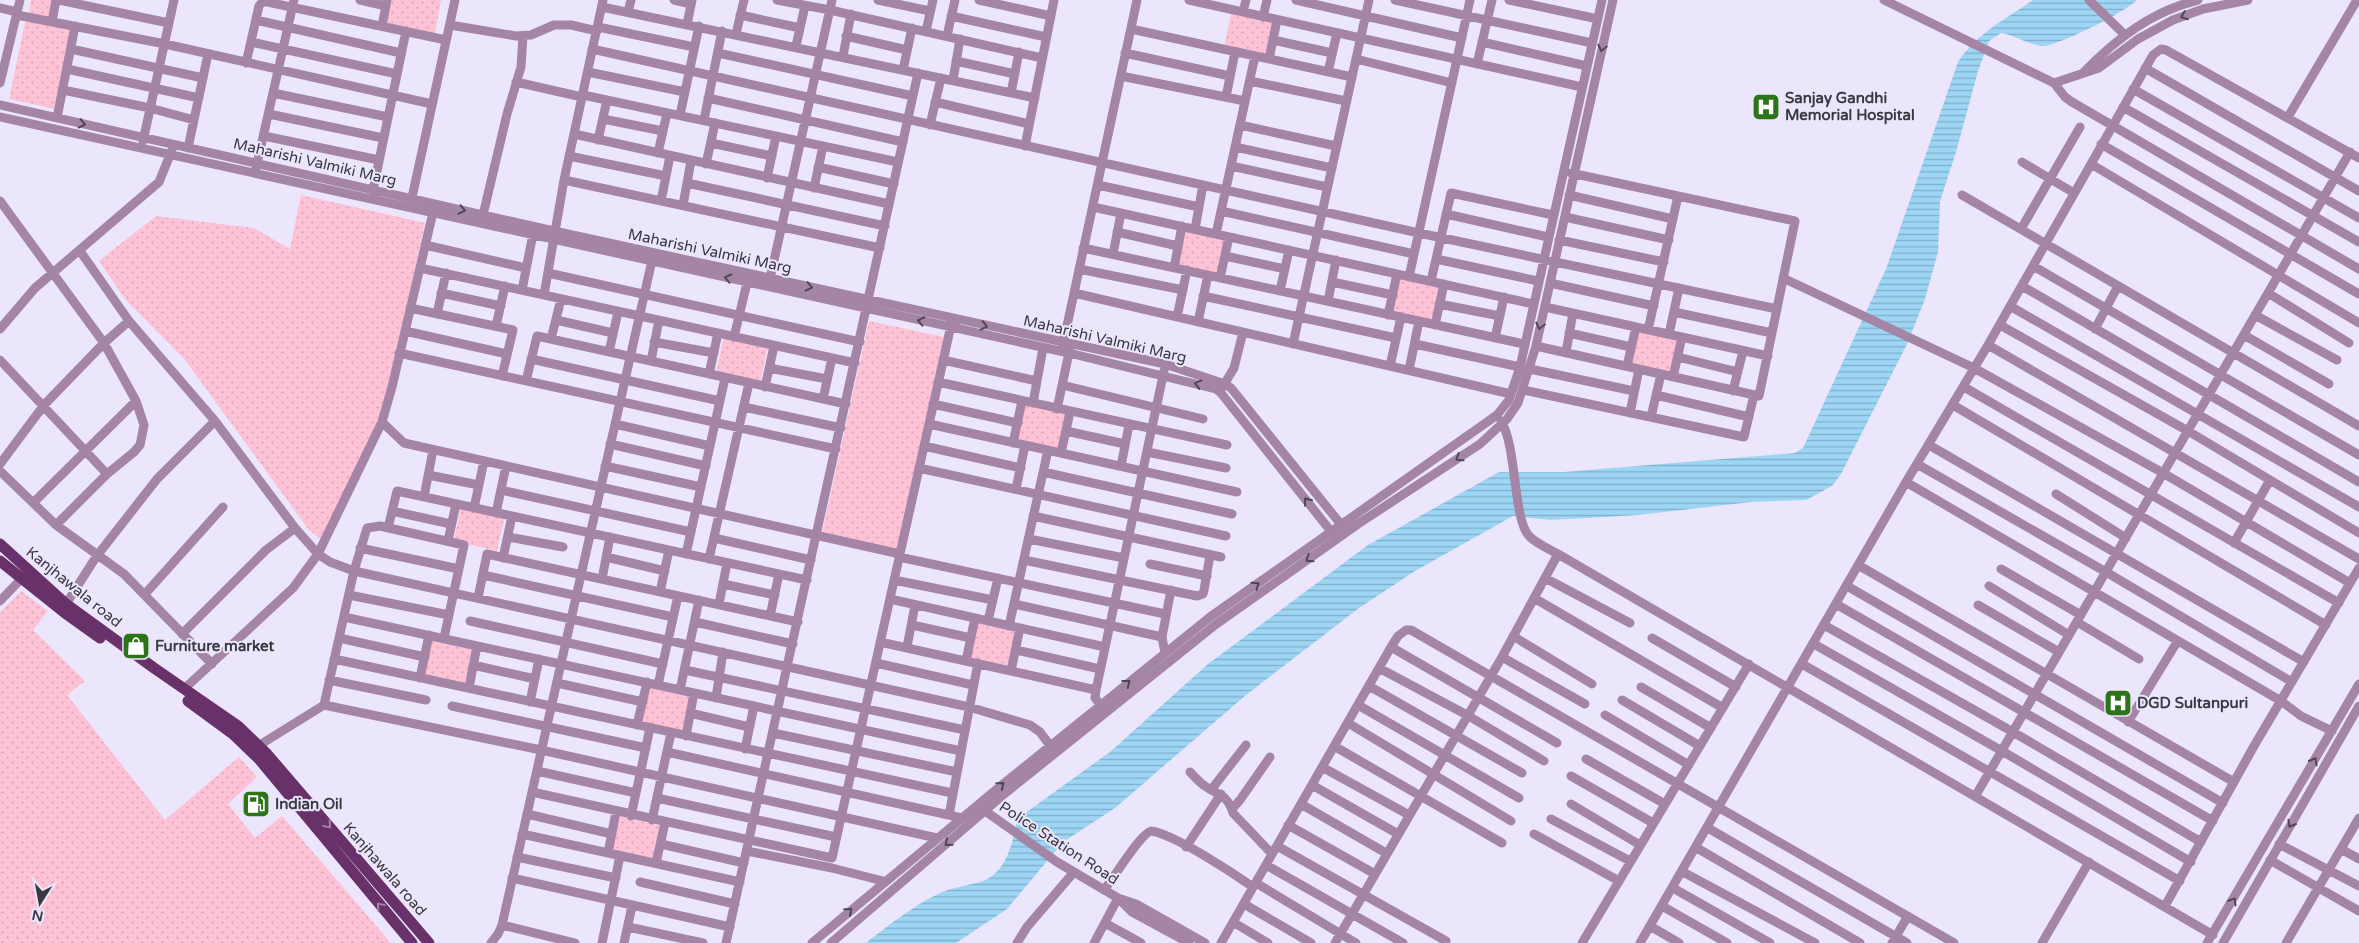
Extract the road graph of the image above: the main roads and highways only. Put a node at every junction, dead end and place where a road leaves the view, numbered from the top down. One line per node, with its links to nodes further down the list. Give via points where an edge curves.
1 (0, 544): 3 (main road, Kanjhawala road)
2 (0, 560): 3 (main road, Kanjhawala road)
3 (25, 575): 4 (main road, Kanjhawala road, via 65,613 234,734); 4 (main road, Kanjhawala road, via 238,726 258,746)
4 (298, 799): 5 (main road, Kanjhawala road, one-way to 4); 6 (main road, Kanjhawala road, one-way to 6)
5 (412, 943)
6 (429, 943)

